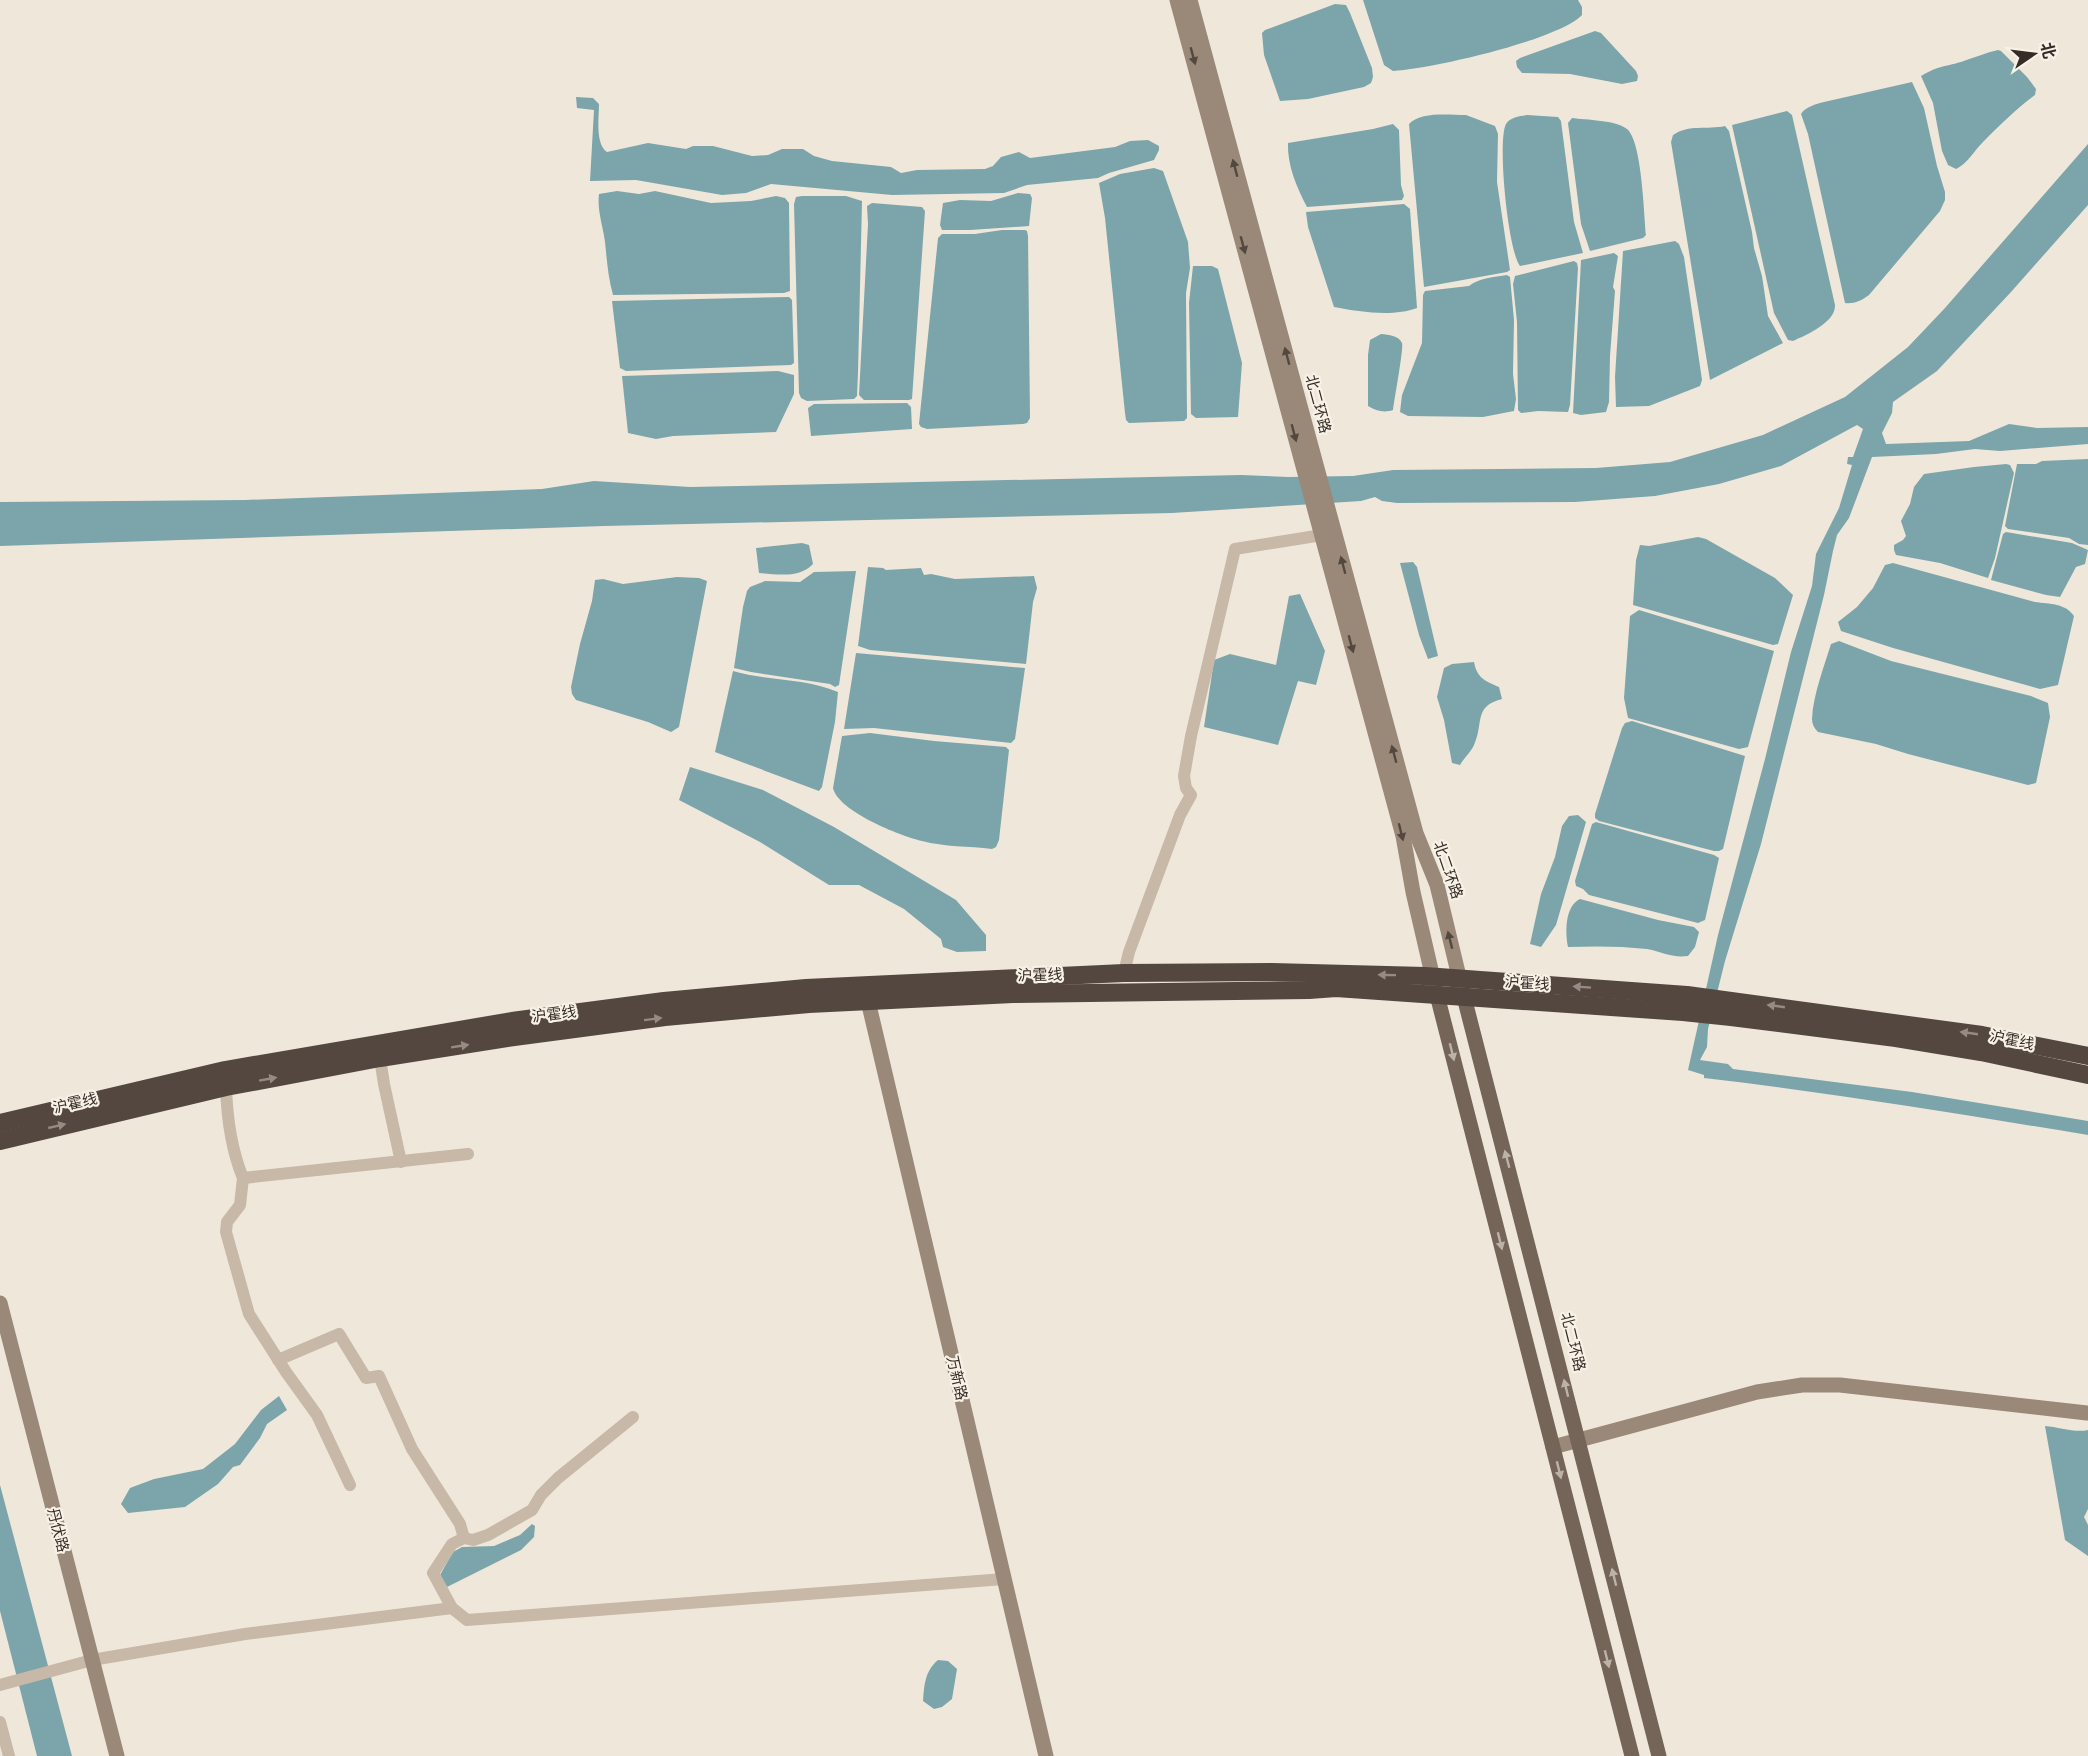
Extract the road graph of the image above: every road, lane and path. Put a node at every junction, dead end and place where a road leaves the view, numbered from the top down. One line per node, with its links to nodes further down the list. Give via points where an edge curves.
1 (1177, 0): 3 (main road, 北二环路, one-way to 3)
2 (1190, 0): 3 (main road, 北二环路, one-way to 2)
3 (1306, 455): 4 (main road, 北二环路)
4 (1324, 529): 5 (street, via 1235,549 1184,776 1191,795 1176,826); 6 (main road, 北二环路, one-way to 6, via 1403,836); 7 (main road, 北二环路, one-way to 4, via 1437,885 1416,833)
5 (1124, 973): 6 (highway, 沪霍线, one-way to 5); 14 (highway, 沪霍线, via 806,988 664,1001 377,1042)
6 (1433, 976): 7 (highway, 沪霍线); 8 (main road, 北二环路)
7 (1460, 979): 9 (main road, 北二环路); 11 (highway, 沪霍线, one-way to 7, via 1982,1035 1736,1000)
8 (1437, 995): 9 (highway, 沪霍线); 10 (highway, 沪霍线, via 1336,988); 25 (main road, 北二环路, one-way to 25)
9 (1464, 997): 13 (highway, 沪霍线, via 1731,1017 1971,1050); 24 (main road, 北二环路, one-way to 9)
10 (868, 1001): 12 (highway, 沪霍线, one-way to 10, via 665,1017); 28 (main road, 万新路)
11 (2088, 1056)
12 (381, 1059): 14 (highway, 沪霍线, one-way to 12); 18 (street)
13 (2088, 1075)
14 (225, 1079): 15 (highway, 沪霍线); 16 (highway, 沪霍线, one-way to 14); 19 (street, via 235,1158)
15 (0, 1123)
16 (0, 1140)
17 (468, 1154): 18 (street)
18 (401, 1162): 19 (street)
19 (243, 1178): 21 (street, via 240,1205 227,1221 226,1232 249,1314)
20 (0, 1303): 30 (main road, 丹伏路)
21 (278, 1360): 26 (street, via 317,1415); 27 (street, via 339,1334 366,1378 379,1376 412,1449 460,1524)
22 (2087, 1413): 24 (main road, via 1840,1385 1802,1385 1757,1392)
23 (633, 1417): 27 (street, via 558,1478 532,1510 488,1535)
24 (1579, 1440): 25 (main road); 37 (main road, 北二环路, one-way to 24)
25 (1553, 1447): 36 (main road, 北二环路, one-way to 36)
26 (351, 1485)
27 (464, 1538): 29 (street, via 452,1544 433,1573)
28 (1004, 1579): 29 (street, via 467,1620); 35 (main road, 万新路)
29 (452, 1608): 30 (street, via 245,1634)
30 (85, 1662): 31 (street); 34 (main road, 丹伏路)
31 (0, 1685)
32 (0, 1722): 33 (street)
33 (9, 1756)
34 (117, 1756)
35 (1046, 1756)
36 (1632, 1756)
37 (1659, 1756)

